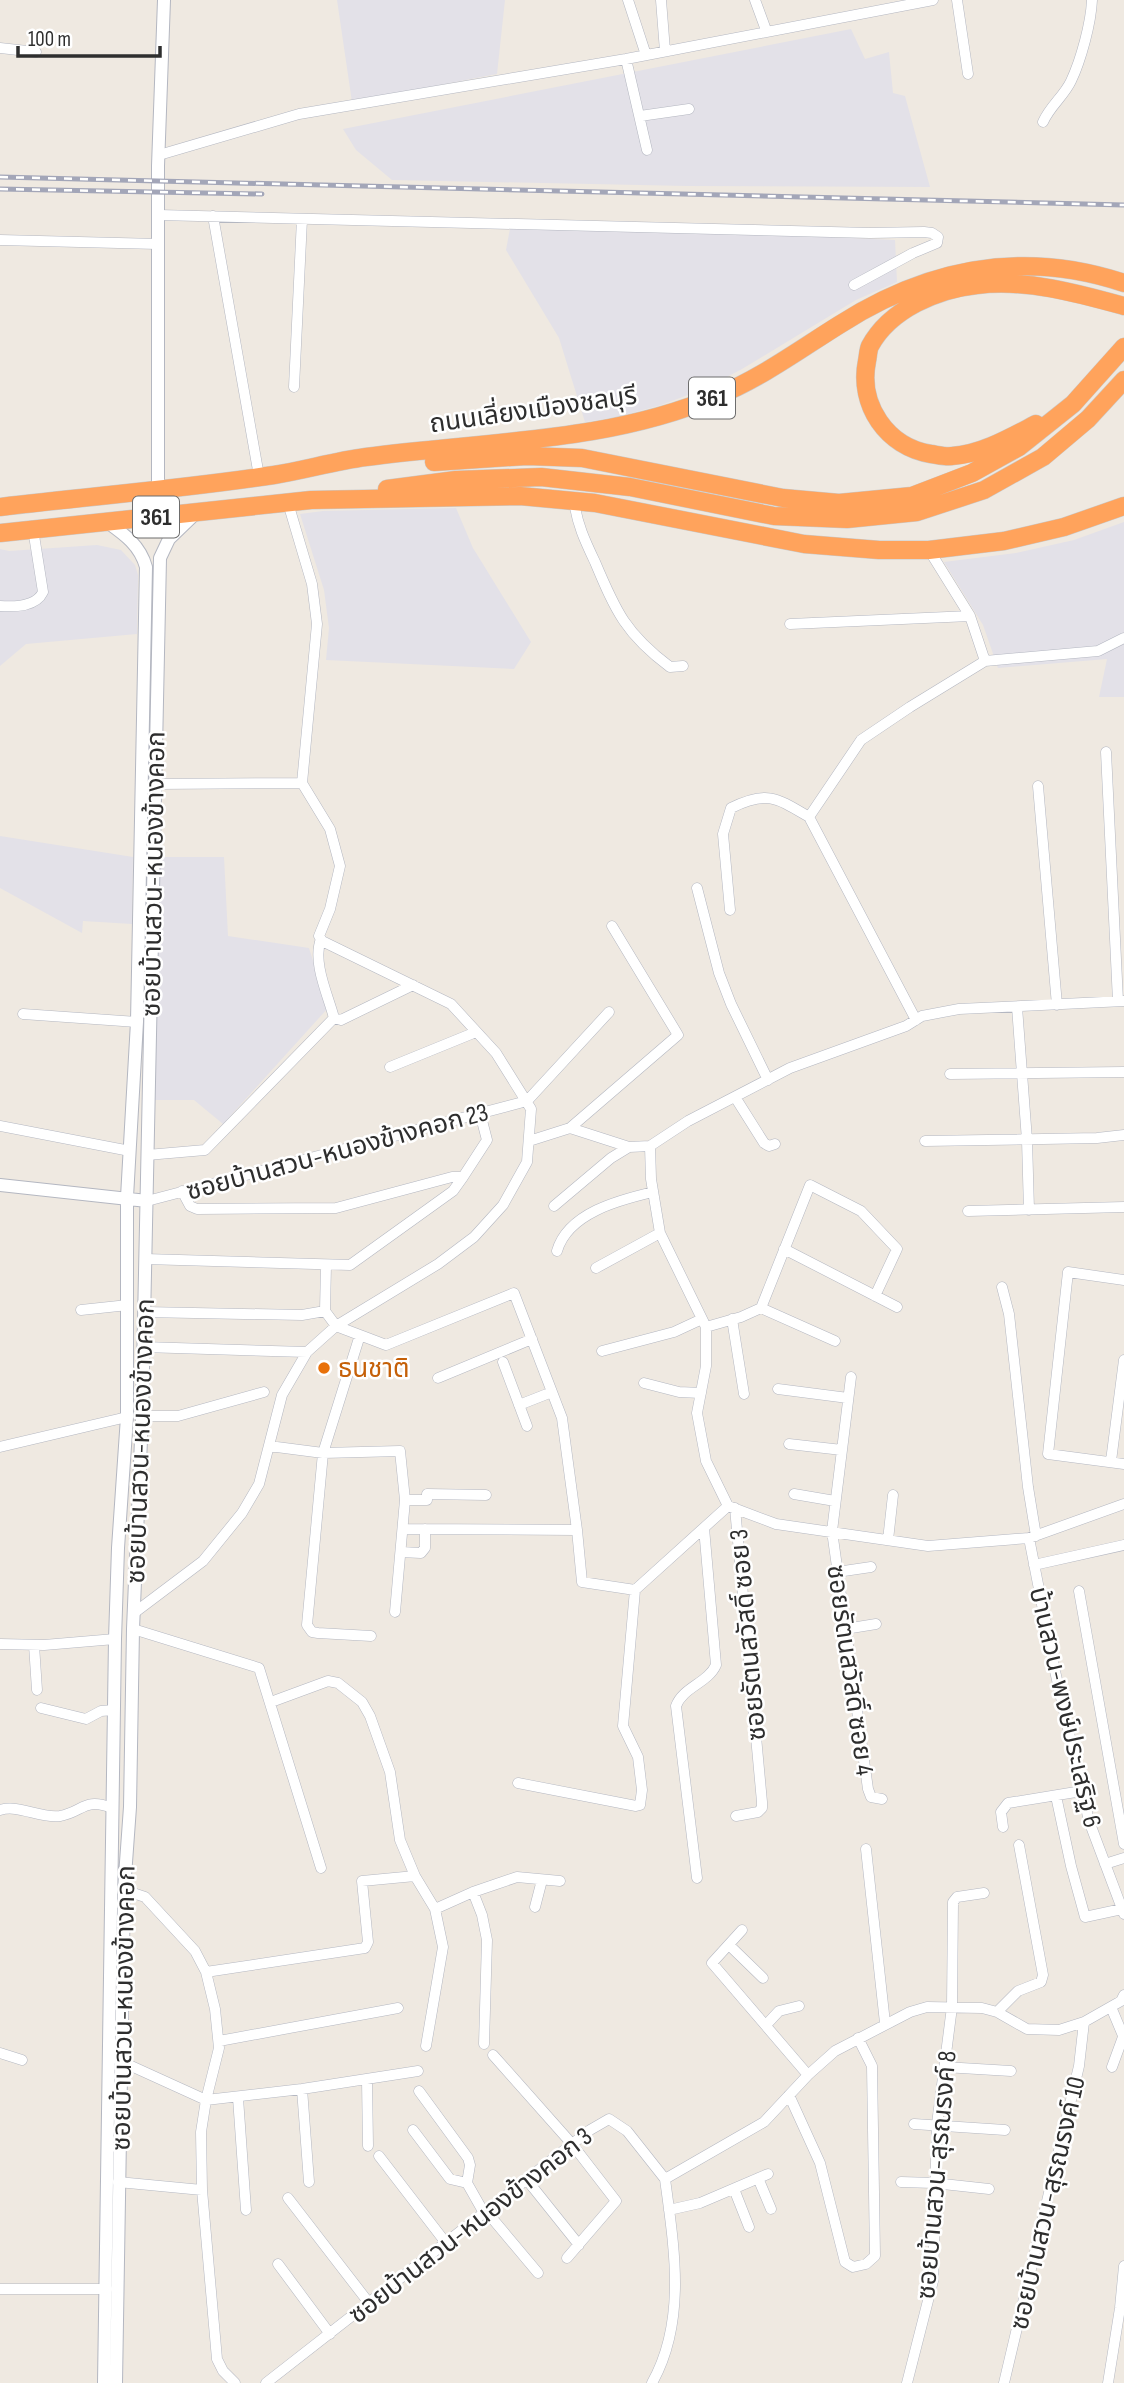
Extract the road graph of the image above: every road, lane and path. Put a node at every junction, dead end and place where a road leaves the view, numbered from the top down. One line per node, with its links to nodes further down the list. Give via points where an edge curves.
1 (164, 0): 19 (main road)
2 (628, 0): 12 (street)
3 (661, 0): 10 (street)
4 (755, 0): 8 (street)
5 (933, 0): 8 (street)
6 (957, 0): 14 (street)
7 (1091, 0): 17 (street, via 1089,23 1070,83)
8 (766, 30): 10 (street)
9 (0, 48): 11 (street)
10 (665, 51): 12 (street)
11 (36, 52)
12 (646, 55): 13 (street)
13 (626, 59): 16 (street); 19 (street, via 299,114)
14 (968, 74)
15 (690, 109): 16 (street)
16 (640, 116): 18 (street)
17 (1043, 122)
18 (647, 150)
19 (159, 155): 20 (main road)
20 (159, 215): 21 (street); 24 (main road)
21 (213, 216): 22 (street); 32 (street)
22 (302, 219): 26 (street, via 923,232 938,237 937,243); 30 (street)
23 (0, 240): 24 (street)
24 (158, 244): 33 (main road)
25 (1124, 283): 32 (highway, ถนนเลี่ยงเมืองชลบุรี / 361, via 1054,267 984,267 928,280 884,299 760,374 719,396 672,413 590,432 364,457)
26 (854, 285)
27 (1124, 306): 31 (highway, via 1029,285 977,285 925,298 891,321 870,347 863,379 871,410 889,435 915,451 951,457 986,448)
28 (1121, 350): 31 (highway)
29 (1124, 380): 34 (highway, via 1043,457 984,490 917,512 847,519 774,516 630,487 541,477 456,480)
30 (294, 387)
31 (1073, 404): 32 (highway, via 1019,447 972,473 912,496 839,503 783,498 582,458 513,456)
32 (266, 476): 33 (highway, ถนนเลี่ยงเมืองชลบุรี / 361)
33 (158, 488): 38 (highway, ถนนเลี่ยงเมืองชลบุรี / 361)
34 (312, 500): 35 (highway, 361, via 520,496); 36 (highway, 361)
35 (574, 501): 43 (highway, 361, via 804,544); 49 (street, via 583,540 624,624 670,667)
36 (288, 503): 39 (highway, 361); 51 (street, via 312,584 317,624)
37 (1124, 506): 43 (highway, 361, via 1016,538)
38 (0, 507)
39 (196, 513): 40 (highway, 361); 52 (main road, ซอยบ้านสวน-หนองข้างคอก, via 169,539 160,558)
40 (107, 522): 41 (highway, 361); 67 (main road, ซอยบ้านสวน-หนองข้างคอก, via 131,539 146,567)
41 (33, 529): 42 (highway, 361); 44 (street, via 42,597 32,603)
42 (0, 533)
43 (929, 550): 45 (street)
44 (0, 606)
45 (970, 616): 46 (street); 48 (street)
46 (790, 624)
47 (1124, 638): 48 (street, via 1098,651)
48 (985, 661): 54 (street, via 861,740)
49 (683, 666)
50 (1106, 752): 60 (street)
51 (302, 783): 52 (street); 58 (street, via 330,828 340,866 321,928)
52 (155, 784): 87 (main road, ซอยบ้านสวน-หนองข้างคอก)
53 (1038, 786): 61 (street)
54 (809, 817): 56 (street, via 778,799 751,798 731,808 723,834); 66 (street)
55 (696, 888): 73 (street, via 719,973)
56 (730, 910)
57 (612, 926): 78 (street, via 678,1035)
58 (324, 941): 59 (street); 65 (street, via 318,946 318,957)
59 (413, 985): 65 (street, via 341,1020); 68 (street, via 451,1004)
60 (1121, 1001): 61 (street)
61 (1057, 1005): 62 (street)
62 (1017, 1007): 66 (street, via 959,1009); 71 (street)
63 (609, 1012): 75 (street)
64 (23, 1014): 67 (street)
65 (334, 1018): 87 (street, via 205,1150)
66 (916, 1020): 73 (street)
67 (137, 1022): 86 (main road, ซอยบ้านสวน-หนองข้างคอก)
68 (476, 1032): 69 (street); 75 (street, via 496,1053)
69 (390, 1067)
70 (1124, 1072): 71 (street)
71 (1022, 1073): 72 (street); 80 (street)
72 (950, 1074)
73 (768, 1080): 74 (street)
74 (735, 1097): 83 (street, via 764,1143); 84 (street)
75 (527, 1101): 76 (street, ซอยบ้านสวน-หนองข้างคอก 23); 81 (street, via 531,1109)
76 (480, 1113): 88 (street, via 487,1140); 90 (street, ซอยบ้านสวน-หนองข้างคอก 23)
77 (0, 1126): 86 (street)
78 (570, 1128): 81 (street); 85 (street)
79 (1124, 1135): 80 (street)
80 (1027, 1140): 82 (street); 96 (street)
81 (528, 1141): 115 (street, via 527,1162 503,1205 474,1237)
82 (925, 1141)
83 (775, 1144)
84 (650, 1146): 85 (street); 91 (street)
85 (629, 1147): 94 (street)
86 (130, 1150): 92 (main road, ซอยบ้านสวน-หนองข้างคอก)
87 (148, 1155): 93 (main road, ซอยบ้านสวน-หนองข้างคอก)
88 (463, 1177): 90 (street, via 336,1208 197,1209); 102 (street, via 453,1191 350,1265)
89 (0, 1185): 92 (main road)
90 (182, 1191): 93 (street, ซอยบ้านสวน-หนองข้างคอก 23)
91 (653, 1192): 98 (street); 100 (street, via 623,1199 583,1219 561,1240)
92 (127, 1197): 93 (main road); 107 (main road, ซอยบ้านสวน-หนองข้างคอก)
93 (146, 1201): 101 (main road, ซอยบ้านสวน-หนองข้างคอก)
94 (554, 1206)
95 (1124, 1208): 96 (street)
96 (1029, 1210): 97 (street)
97 (968, 1212)
98 (660, 1233): 103 (street); 114 (street)
99 (784, 1249): 106 (street); 106 (street, via 810,1185 861,1211 897,1250); 109 (street)
100 (557, 1251)
101 (145, 1259): 102 (street); 112 (main road, ซอยบ้านสวน-หนองข้างคอก)
102 (326, 1265): 111 (street)
103 (596, 1268)
104 (1124, 1280): 142 (street, via 1068,1272 1048,1454)
105 (1002, 1287): 156 (street, บ้านสวน-พงษ์ประเสริฐ 6, via 1009,1314)
106 (874, 1296): 108 (street)
107 (128, 1305): 110 (street); 135 (main road, ซอยบ้านสวน-หนองข้างคอก)
108 (897, 1307)
109 (761, 1308): 113 (street); 118 (street)
110 (80, 1310)
111 (325, 1311): 112 (street, via 302,1315); 115 (street)
112 (144, 1312): 119 (main road, ซอยบ้านสวน-หนองข้างคอก)
113 (732, 1320): 114 (street); 131 (street)
114 (704, 1323): 120 (street); 130 (street, via 706,1366)
115 (336, 1326): 116 (street); 121 (street)
116 (360, 1335): 117 (street, via 386,1345 514,1293); 141 (street)
117 (532, 1339): 125 (street); 129 (street)
118 (835, 1341)
119 (143, 1347): 121 (street); 134 (main road, ซอยบ้านสวน-หนองข้างคอก)
120 (602, 1351)
121 (307, 1352): 138 (street, via 282,1395)
122 (1124, 1360): 142 (street)
123 (503, 1362): 133 (street)
124 (850, 1377): 132 (street, ซอยรัตนสวัสดิ์ ซอย 4)
125 (438, 1378)
126 (644, 1383): 130 (street)
127 (778, 1389): 132 (street)
128 (264, 1392): 134 (street, via 178,1416)
129 (552, 1392): 133 (street); 154 (street, via 562,1418)
130 (701, 1393): 150 (street, via 697,1413 706,1461)
131 (744, 1394)
132 (848, 1398): 140 (street, ซอยรัตนสวัสดิ์ ซอย 4)
133 (519, 1405): 136 (street)
134 (142, 1416): 166 (main road, ซอยบ้านสวน-หนองข้างคอก)
135 (127, 1417): 139 (street); 171 (main road, ซอยบ้านสวน-หนองข้างคอก)
136 (527, 1426)
137 (789, 1444): 140 (street)
138 (269, 1446): 141 (street); 166 (street, via 259,1484 203,1561)
139 (0, 1447)
140 (842, 1450): 148 (street, ซอยรัตนสวัสดิ์ ซอย 4)
141 (323, 1453): 147 (street, via 400,1451); 170 (street, via 307,1625 318,1633)
142 (1111, 1461): 143 (street)
143 (1124, 1464)
144 (794, 1494): 148 (street)
145 (486, 1495): 147 (street, via 427,1494 427,1500)
146 (893, 1495): 157 (street)
147 (405, 1500): 152 (street)
148 (835, 1501): 155 (street, ซอยรัตนสวัสดิ์ ซอย 4)
149 (1124, 1504): 156 (street)
150 (732, 1507): 151 (street); 155 (street, via 776,1524); 185 (street, ซอยรัตนสวัสดิ์ ซอย 3, via 762,1808)
151 (704, 1528): 163 (street); 194 (street, via 716,1665 676,1706)
152 (402, 1529): 153 (street); 159 (street)
153 (425, 1529): 154 (street); 159 (street, via 421,1553)
154 (577, 1530): 163 (street, via 582,1583)
155 (832, 1531): 157 (street); 162 (street, ซอยรัตนสวัสดิ์ ซอย 4)
156 (1032, 1537): 157 (street, via 928,1546); 160 (street, บ้านสวน-พงษ์ประเสริฐ 6)
157 (888, 1541)
158 (1124, 1545): 160 (street)
159 (401, 1552): 165 (street)
160 (1034, 1565): 180 (street, บ้านสวน-พงษ์ประเสริฐ 6)
161 (870, 1567): 162 (street)
162 (838, 1572): 169 (street, ซอยรัตนสวัสดิ์ ซอย 4)
163 (635, 1590): 179 (street, via 623,1726 638,1757 640,1805)
164 (1079, 1591): 187 (street)
165 (395, 1612)
166 (134, 1614): 168 (main road, ซอยบ้านสวน-หนองข้างคอก)
167 (876, 1624): 169 (street)
168 (133, 1629): 175 (street, via 259,1668); 178 (main road, ซอยบ้านสวน-หนองข้างคอก)
169 (845, 1629): 182 (street, ซอยรัตนสวัสดิ์ ซอย 4, via 868,1789 871,1797)
170 (371, 1636)
171 (116, 1639): 173 (street); 177 (main road, ซอยบ้านสวน-หนองข้างคอก)
172 (0, 1644): 173 (street)
173 (34, 1645): 174 (street)
174 (37, 1690)
175 (271, 1702): 192 (street); 193 (street, via 328,1681 338,1683 362,1702 390,1772 400,1840)
176 (41, 1707): 177 (street, via 86,1719 100,1711)
177 (114, 1717): 178 (main road); 183 (main road, ซอยบ้านสวน-หนองข้างคอก)
178 (133, 1725): 197 (main road, ซอยบ้านสวน-หนองข้างคอก)
179 (518, 1783)
180 (1082, 1791): 181 (street); 191 (street, บ้านสวน-พงษ์ประเสริฐ 6)
181 (1056, 1796): 186 (street, via 1008,1803 1001,1812); 202 (street, via 1085,1917)
182 (882, 1799)
183 (112, 1808): 184 (street, via 85,1804 59,1816 9,1807); 224 (main road, ซอยบ้านสวน-หนองข้างคอก)
184 (0, 1810)
185 (736, 1816)
186 (1003, 1827)
187 (1124, 1844)
188 (1019, 1845): 212 (street, via 1043,1975 1041,1982 1018,1991)
189 (866, 1849): 214 (street)
190 (1124, 1858): 191 (street)
191 (1105, 1864): 202 (street, บ้านสวน-พงษ์ประเสริฐ 6)
192 (321, 1868)
193 (415, 1876): 201 (street); 205 (street, via 362,1881 365,1948)
194 (696, 1878)
195 (542, 1880): 196 (street); 198 (street, via 517,1877); 200 (street)
196 (560, 1881)
197 (124, 1890): 205 (street, via 145,1898 187,1942); 224 (main road, ซอยบ้านสวน-หนองข้างคอก)
198 (473, 1892): 201 (street); 219 (street, via 486,1940)
199 (984, 1893): 209 (street, ซอยบ้านสวน-สุรณรงค์ 8, via 957,1897 953,1902)
200 (535, 1907)
201 (435, 1909): 220 (street, via 443,1947)
202 (1123, 1912)
203 (742, 1930): 204 (street)
204 (729, 1945): 206 (street); 215 (street, via 712,1963)
205 (206, 1972): 218 (street)
206 (763, 1978)
207 (1124, 1995): 210 (street)
208 (799, 2006): 215 (street, via 779,2011)
209 (952, 2007): 212 (street); 214 (street, via 910,2011); 225 (street, ซอยบ้านสวน-สุรณรงค์ 8)
210 (1111, 2007): 213 (street); 217 (street)
211 (398, 2008): 218 (street)
212 (997, 2012): 213 (street, via 1027,2029 1044,2031)
213 (1084, 2022): 275 (street, ซอยบ้านสวน-สุรณรงค์ 10, via 1079,2066)
214 (885, 2023): 216 (street)
215 (766, 2025): 229 (street)
216 (858, 2038): 229 (street); 233 (street, via 872,2066 875,2256 866,2264 853,2267 845,2262 820,2163)
217 (1124, 2038): 226 (street)
218 (219, 2040): 235 (street)
219 (484, 2044)
220 (426, 2046)
221 (0, 2053): 223 (street)
222 (493, 2055): 240 (street)
223 (22, 2060)
224 (114, 2060): 235 (street); 245 (main road, ซอยบ้านสวน-หนองข้างคอก); 266 (main road, ซอยบ้านสวน-หนองข้างคอก)
225 (944, 2067): 228 (street); 237 (street, ซอยบ้านสวน-สุรณรงค์ 8)
226 (1112, 2067)
227 (418, 2071): 230 (street)
228 (1011, 2071)
229 (808, 2075): 233 (street)
230 (367, 2080): 231 (street); 241 (street)
231 (302, 2089): 234 (street); 246 (street)
232 (419, 2091): 248 (street, via 468,2158)
233 (789, 2095): 243 (street, via 764,2122)
234 (238, 2098): 235 (street); 255 (street)
235 (206, 2100): 252 (street, via 201,2132)
236 (914, 2124): 237 (street)
237 (937, 2124): 239 (street); 249 (street, ซอยบ้านสวน-สุรณรงค์ 8)
238 (413, 2130): 248 (street, via 450,2179)
239 (1005, 2130)
240 (572, 2144): 243 (street, ซอยบ้านสวน-หนองข้างคอก 3, via 609,2119 627,2131); 244 (street, ซอยบ้านสวน-หนองข้างคอก 3); 260 (street, via 616,2201)
241 (368, 2146)
242 (379, 2156): 259 (street)
243 (665, 2179): 256 (street)
244 (527, 2180): 257 (street, ซอยบ้านสวน-หนองข้างคอก 3); 260 (street)
245 (118, 2182): 252 (street); 270 (main road, ซอยบ้านสวน-หนองข้างคอก)
246 (309, 2182)
247 (901, 2182): 249 (street)
248 (467, 2183): 257 (street)
249 (934, 2183): 251 (street); 274 (street, ซอยบ้านสวน-สุรณรงค์ 8, via 933,2281)
250 (734, 2189): 254 (street, via 763,2176); 256 (street); 258 (street)
251 (989, 2189)
252 (202, 2190): 271 (street, via 217,2359)
253 (288, 2198): 267 (street)
254 (771, 2209)
255 (246, 2210)
256 (669, 2210): 273 (street, via 676,2312 663,2365)
257 (485, 2212): 259 (street, ซอยบ้านสวน-หนองข้างคอก 3); 264 (street)
258 (749, 2227)
259 (446, 2243): 267 (street, ซอยบ้านสวน-หนองข้างคอก 3)
260 (579, 2245): 261 (street)
261 (567, 2258)
262 (278, 2264): 268 (street)
263 (1124, 2266): 276 (street)
264 (538, 2273)
265 (0, 2289): 266 (street)
266 (107, 2289): 269 (main road, ซอยบ้านสวน-หนองข้างคอก)
267 (369, 2303): 268 (street, ซอยบ้านสวน-หนองข้างคอก 3)
268 (330, 2334): 272 (street, ซอยบ้านสวน-หนองข้างคอก 3)
269 (104, 2383)
270 (116, 2383)
271 (235, 2383)
272 (266, 2383)
273 (652, 2383)
274 (907, 2383)
275 (1004, 2383)
276 (1108, 2383)

